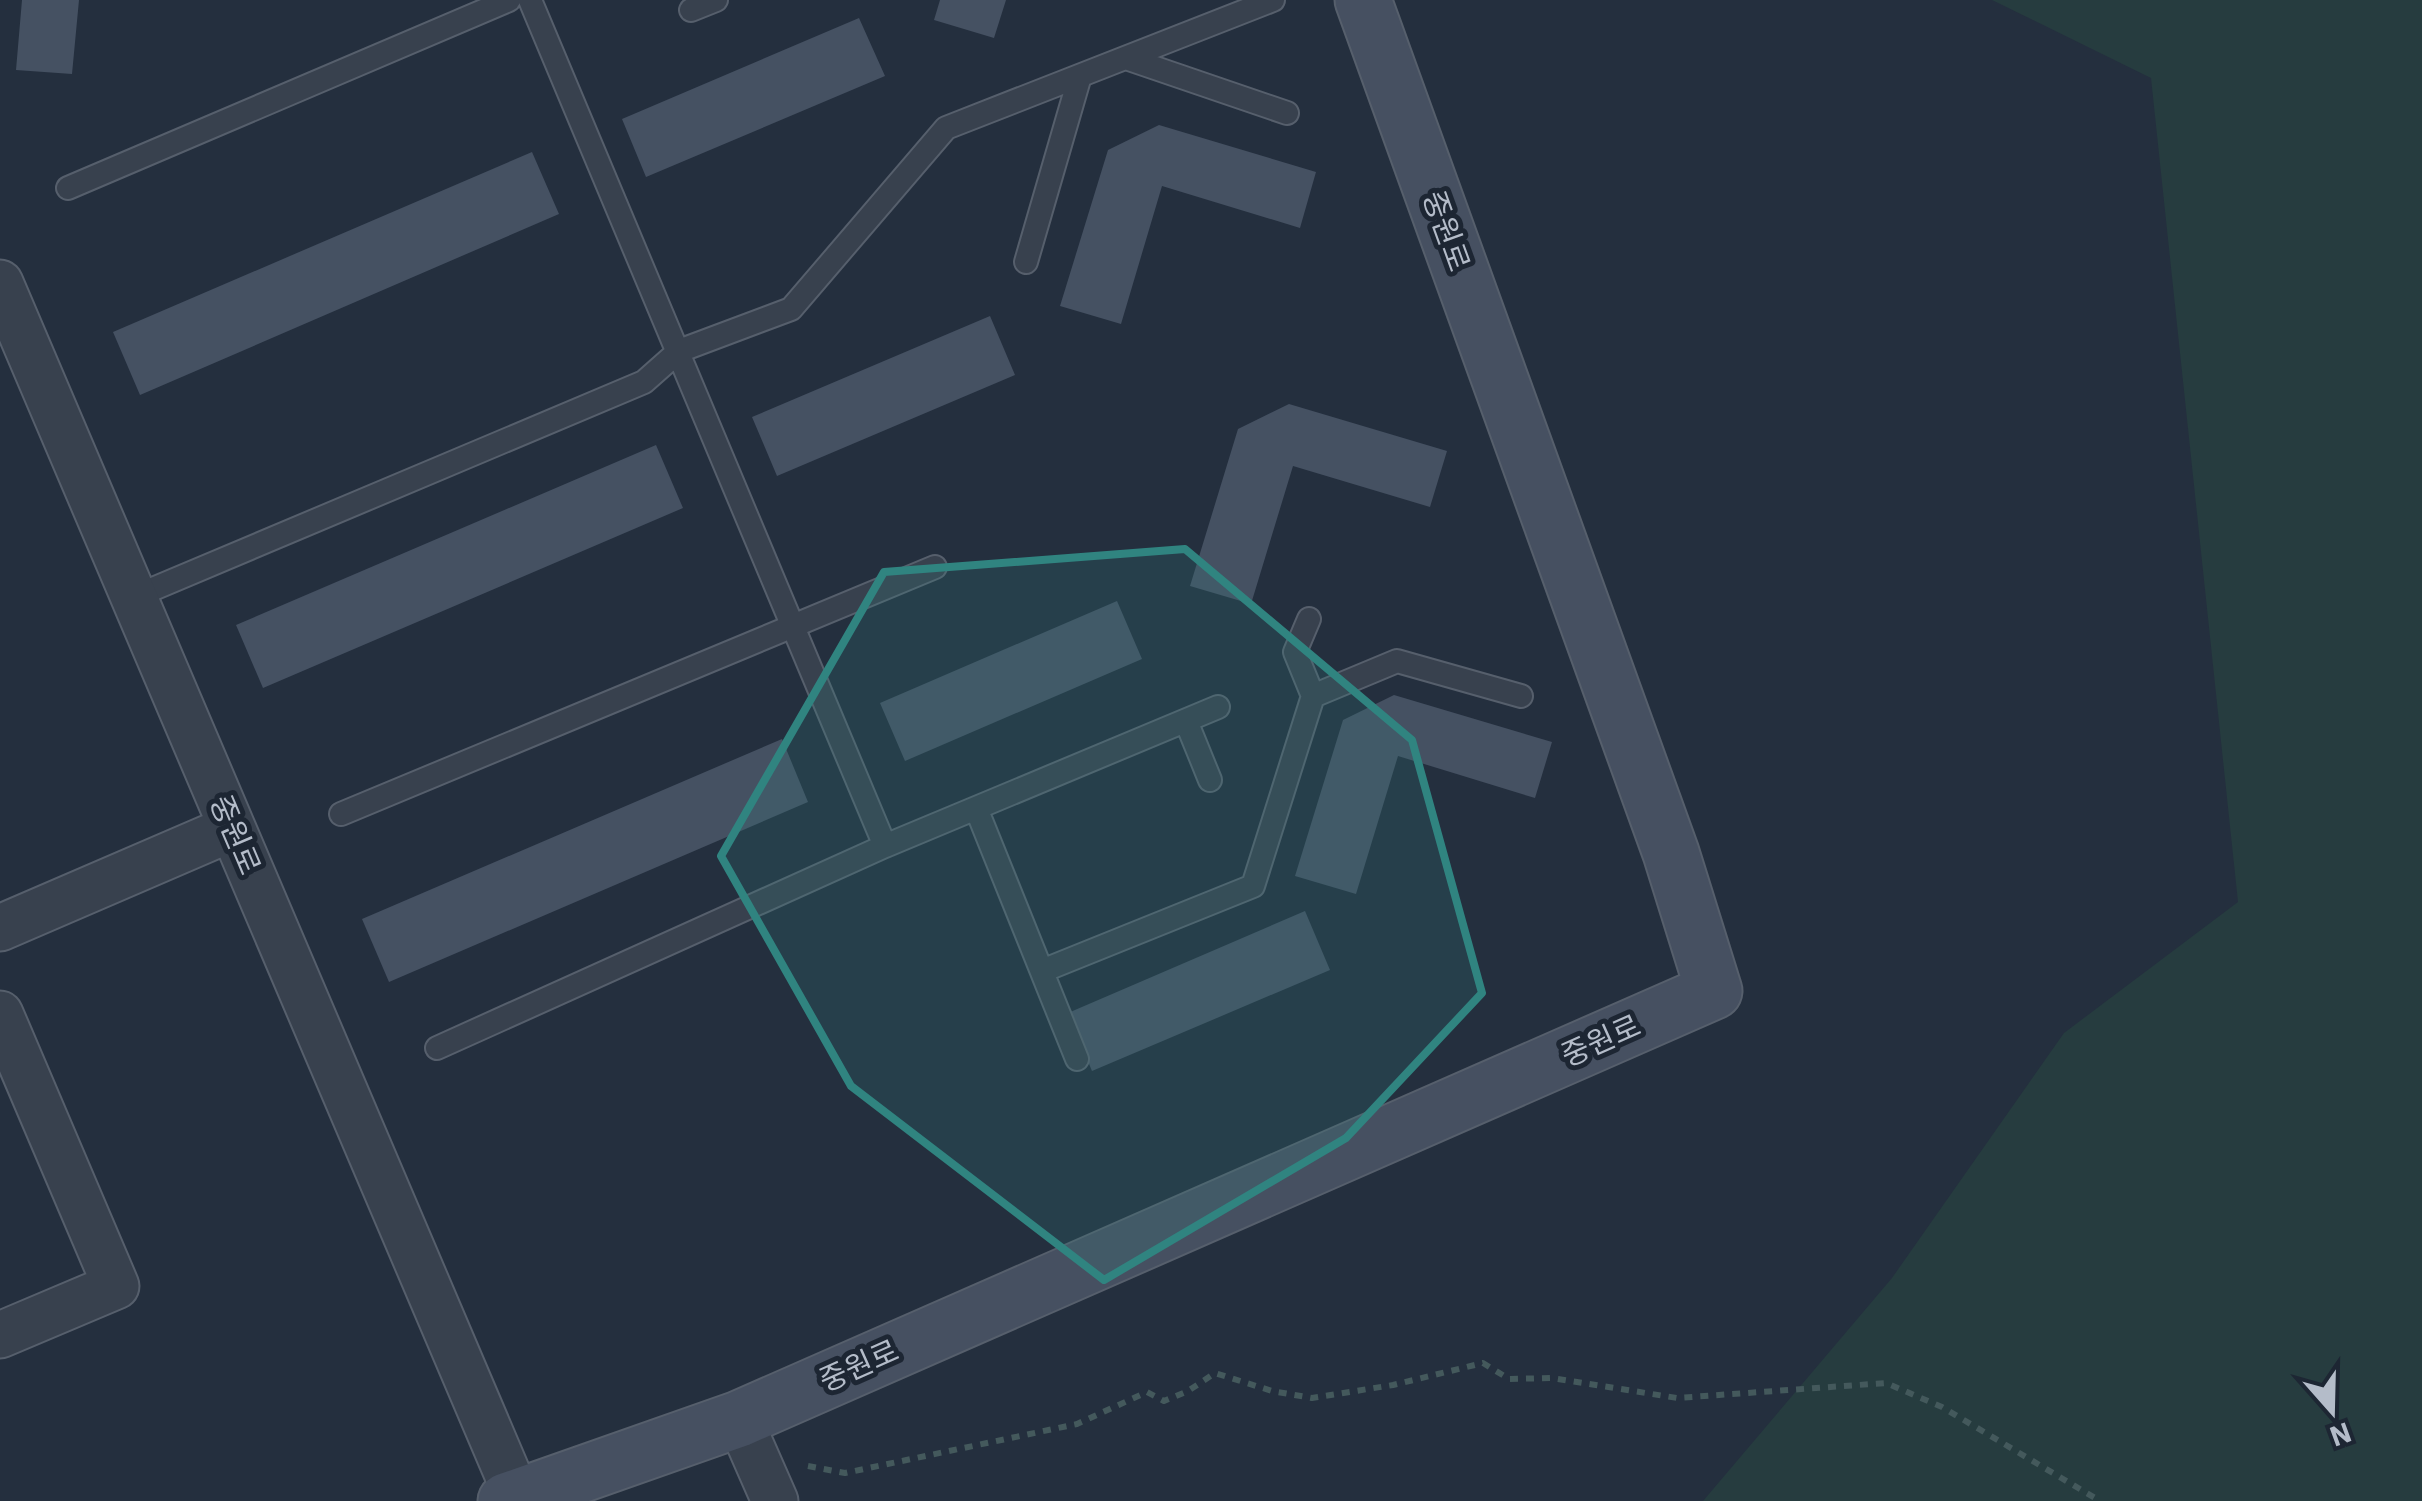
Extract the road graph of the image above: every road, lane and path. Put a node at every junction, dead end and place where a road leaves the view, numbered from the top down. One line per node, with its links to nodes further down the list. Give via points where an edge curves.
1 (508, 0): 10 (lane)
2 (530, 0): 13 (lane)
3 (716, 0): 6 (lane)
4 (1273, 0): 7 (lane)
5 (1362, 0): 33 (street, 중원로, via 1671,853 1714,991)
6 (691, 10)
7 (1126, 58): 8 (lane); 9 (lane)
8 (1080, 76): 11 (lane); 13 (lane, via 946,128 791,309)
9 (1287, 113)
10 (68, 188)
11 (1026, 262)
12 (0, 283): 15 (street, 중원로)
13 (680, 351): 15 (lane, via 644,382); 17 (lane)
14 (935, 566): 17 (lane)
15 (134, 597): 25 (street, 중원로)
16 (1309, 619): 18 (lane, via 1295,652)
17 (794, 625): 24 (lane); 26 (lane)
18 (1313, 696): 19 (lane, via 1397,662); 28 (lane, via 1253,886)
19 (1522, 696)
20 (1218, 707): 21 (lane)
21 (1186, 721): 22 (lane); 23 (lane)
22 (1210, 780)
23 (976, 808): 26 (lane); 28 (lane)
24 (340, 814)
25 (232, 828): 27 (street); 35 (street, 중원로)
26 (885, 846): 30 (lane)
27 (0, 928)
28 (1042, 970): 31 (lane)
29 (0, 1014): 32 (street, via 116,1286)
30 (437, 1048)
31 (1078, 1059)
32 (0, 1335)
33 (738, 1420): 34 (street); 35 (street, 중원로)
34 (768, 1487): 36 (path, via 802,1465 845,1473 1077,1424 1148,1392 1164,1401 1214,1373 1312,1398 1483,1364 1510,1380 1552,1378 1677,1398 1886,1384 1942,1407)
35 (512, 1499)
36 (2100, 1501)

